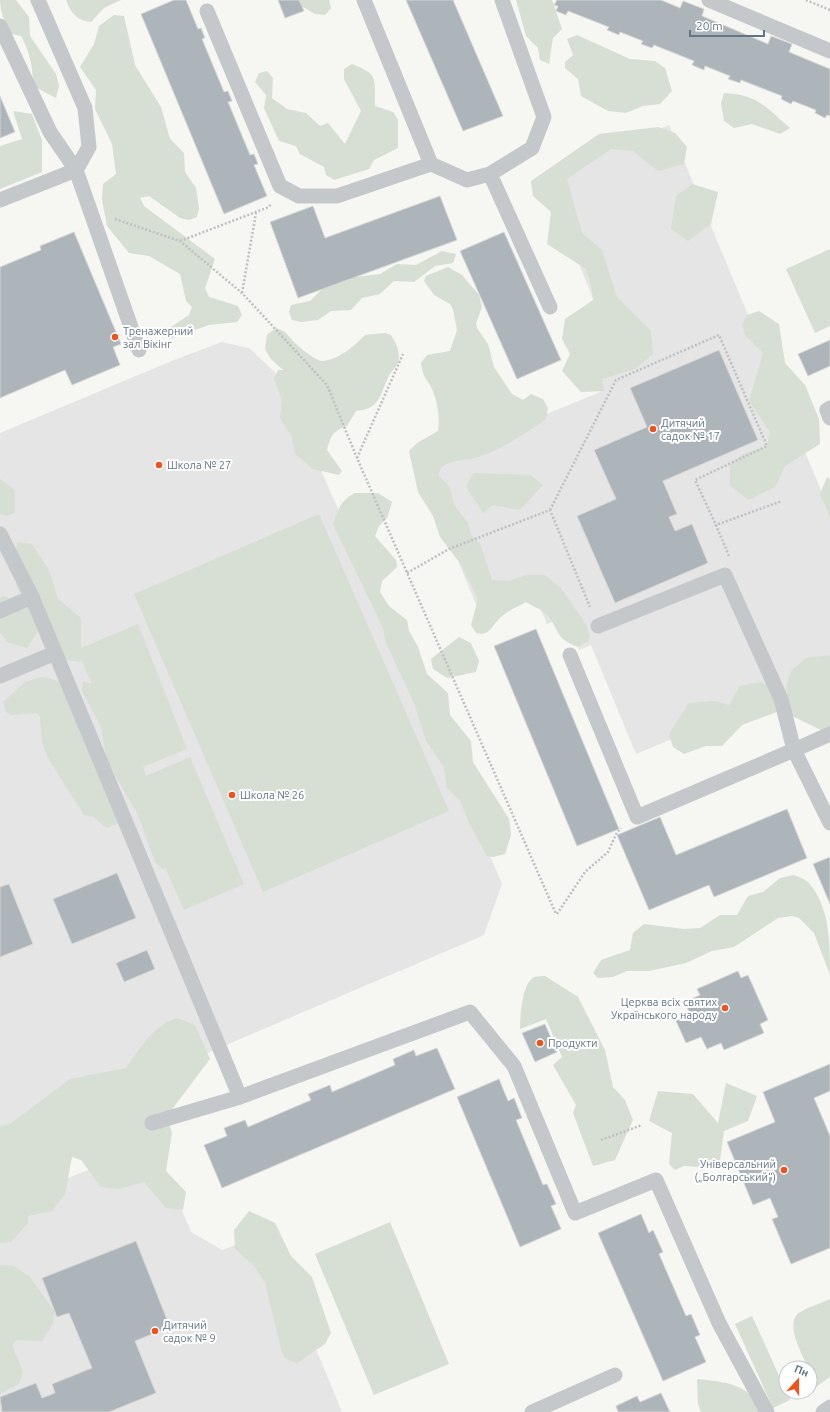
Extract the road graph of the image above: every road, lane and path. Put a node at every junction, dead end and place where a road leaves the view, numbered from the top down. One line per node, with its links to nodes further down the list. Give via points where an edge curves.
1 (38, 0): 11 (lane, via 85,108 89,147)
2 (364, 0): 10 (lane)
3 (502, 0): 12 (lane, via 544,117 532,148)
4 (708, 0): 9 (lane)
5 (806, 0): 6 (path)
6 (830, 10)
7 (207, 11): 13 (lane)
8 (0, 26): 11 (lane, via 50,132)
9 (830, 51)
10 (431, 164): 12 (lane, via 467,180); 13 (lane, via 336,196 299,196)
11 (76, 170): 14 (lane); 15 (lane)
12 (490, 174): 19 (lane)
13 (280, 186): 16 (path, via 270,207)
14 (0, 200)
15 (89, 210): 17 (path); 20 (lane)
16 (256, 212): 17 (path); 18 (path)
17 (180, 242): 18 (path)
18 (242, 293): 24 (path, via 327,385)
19 (550, 307)
20 (139, 350)
21 (403, 354): 24 (path)
22 (830, 408): 23 (lane, via 827,410)
23 (830, 418)
24 (356, 458): 29 (path)
25 (782, 500): 27 (path)
26 (550, 510): 27 (path, via 616,380 719,335 767,446 695,480); 29 (path, via 449,549); 32 (path)
27 (716, 525): 30 (path, via 732,562)
28 (0, 534): 31 (lane)
29 (407, 573): 40 (path, via 556,914 585,872 608,852 620,829)
30 (725, 575): 34 (lane); 39 (lane, via 781,699)
31 (32, 597): 33 (lane); 35 (lane)
32 (590, 606)
33 (0, 610)
34 (598, 626)
35 (55, 653): 37 (lane); 42 (lane)
36 (570, 656): 40 (lane)
37 (0, 676)
38 (830, 734): 39 (lane)
39 (794, 750): 40 (lane); 41 (lane)
40 (637, 817)
41 (830, 823)
42 (240, 1097): 43 (lane); 49 (lane, via 470,1012 514,1066 575,1213 656,1180 719,1322)
43 (152, 1123)
44 (642, 1125): 45 (path)
45 (600, 1140)
46 (616, 1375): 48 (lane)
47 (830, 1406): 50 (lane)
48 (532, 1412)
49 (767, 1412)
50 (823, 1412)

